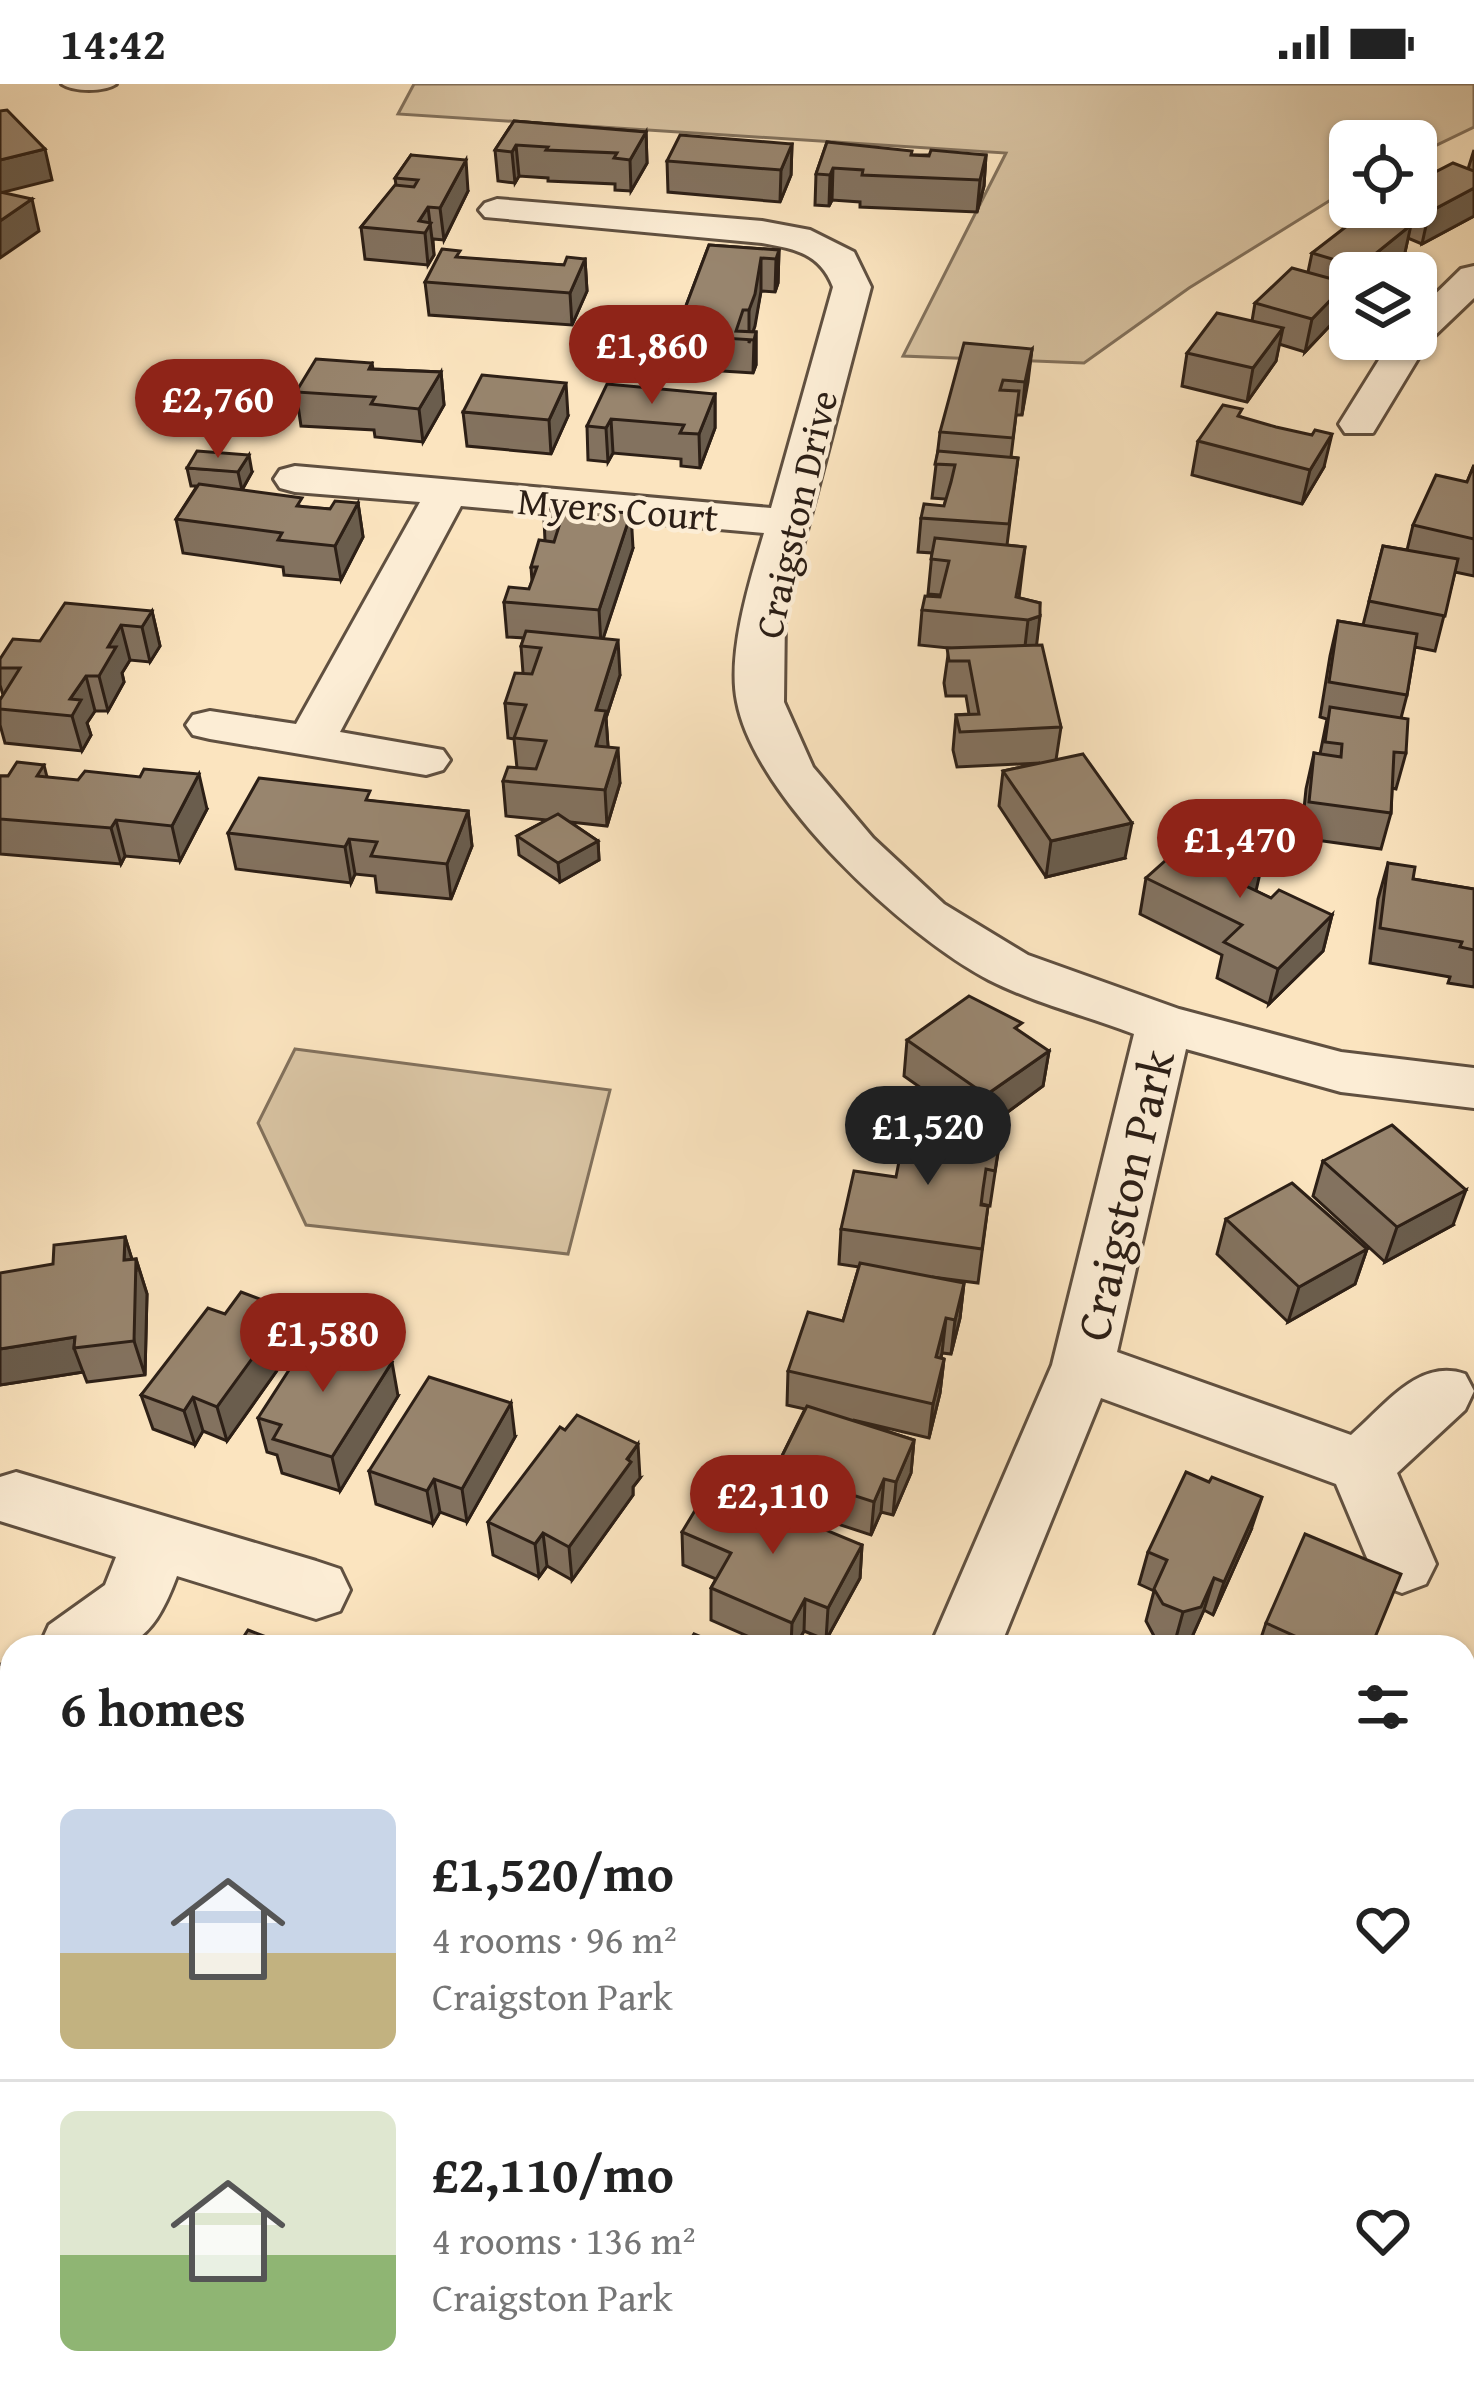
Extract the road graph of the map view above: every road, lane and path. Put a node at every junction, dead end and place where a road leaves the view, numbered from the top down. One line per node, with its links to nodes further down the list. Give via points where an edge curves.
1 (70, 84): 2 (lane)
2 (107, 84)
3 (496, 211): 10 (street, Craigston Drive, via 762,232 810,241 842,260 852,287)
4 (1474, 277): 5 (street)
5 (1437, 314)
6 (1399, 360): 7 (street)
7 (1359, 424)
8 (295, 479): 9 (street, Myers Court)
9 (446, 494): 10 (street, Myers Court); 12 (street, Myers Court)
10 (790, 522): 14 (street, Craigston Drive, via 763,614 760,702 791,772 926,916 1009,968)
11 (210, 725): 12 (street)
12 (312, 740): 13 (street)
13 (426, 760)
14 (1164, 1024): 15 (street, Craigston Drive, via 1341,1072); 16 (street, Craigston Park)
15 (1474, 1088)
16 (1083, 1365): 18 (street, Craigston Park); 24 (street, Craigston Park)
17 (1458, 1395): 18 (street)
18 (1361, 1466): 21 (street)
19 (16, 1499): 20 (street)
20 (156, 1542): 22 (street); 23 (street, via 132,1604)
21 (1402, 1564)
22 (316, 1590)
23 (90, 1635)
24 (970, 1635)

